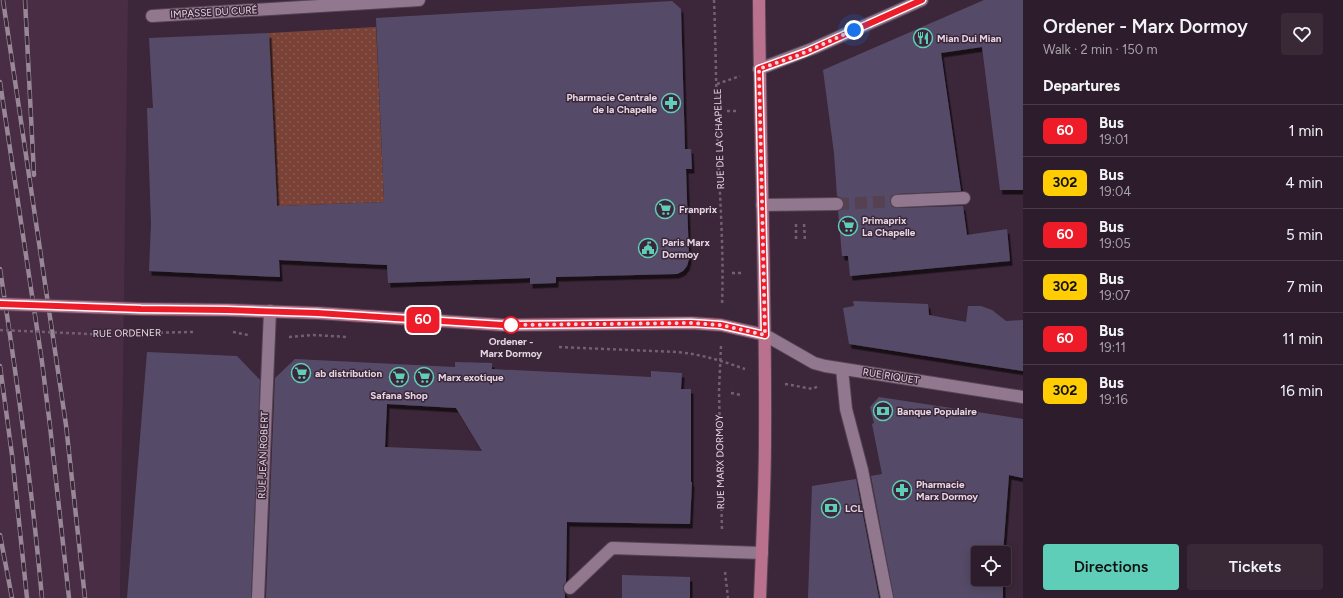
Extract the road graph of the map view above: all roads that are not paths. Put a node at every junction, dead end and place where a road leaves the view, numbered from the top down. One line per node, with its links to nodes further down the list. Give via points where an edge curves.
1 (419, 0): 4 (street, IMPASSE DU CURÉ)
2 (759, 0): 5 (main road)
3 (922, 0): 5 (street, via 804,53)
4 (152, 16)
5 (759, 69): 9 (main road)
6 (964, 198): 7 (street)
7 (897, 201)
8 (837, 204): 9 (street)
9 (762, 205): 12 (main road)
10 (0, 304): 11 (main road, bridge)
11 (270, 311): 12 (main road, via 503,325 691,323 721,325); 17 (street, RUE JEAN ROBERT)
12 (765, 335): 13 (street, RUE RIQUET, via 814,363); 15 (main road)
13 (842, 369): 14 (street, RUE RIQUET); 19 (street, via 846,409 862,470)
14 (1023, 397)
15 (762, 552): 16 (street, via 612,548); 18 (main road)
16 (570, 588)
17 (258, 598)
18 (760, 598)
19 (887, 598)

